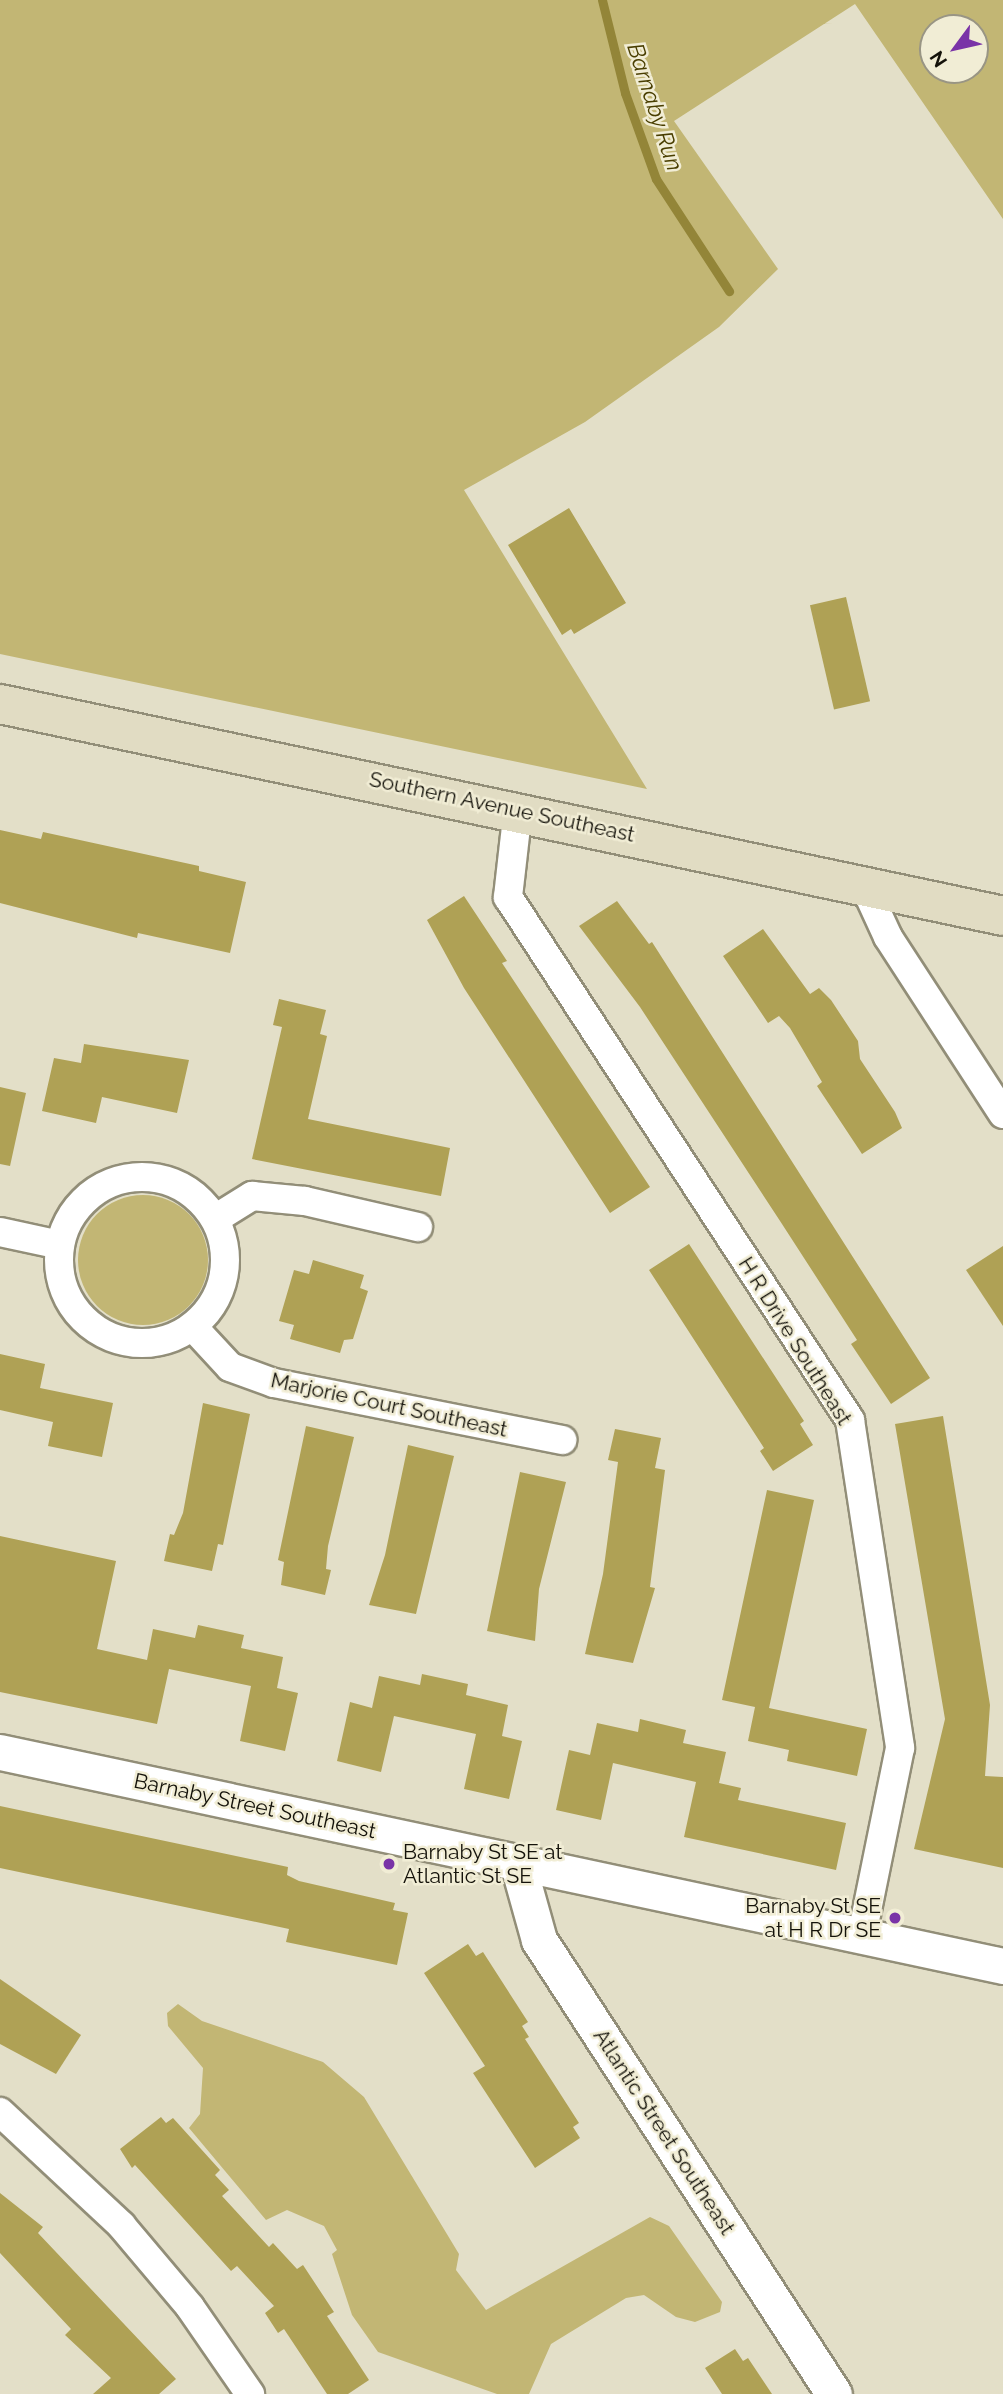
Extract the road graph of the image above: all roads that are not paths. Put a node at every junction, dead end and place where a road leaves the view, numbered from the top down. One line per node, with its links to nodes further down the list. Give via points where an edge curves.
1 (0, 704): 2 (main road, Southern Avenue Southeast)
2 (517, 809): 3 (main road, Southern Avenue Southeast); 14 (street, H R Drive Southeast, via 508,897 850,1420 900,1748)
3 (865, 887): 4 (main road, Southern Avenue Southeast); 5 (street, via 888,937)
4 (1003, 916)
5 (1003, 1114)
6 (215, 1219): 7 (street, via 252,1196 304,1201); 9 (street, via 182,1187 133,1177 106,1185 84,1200); 10 (street, via 226,1254 224,1277 209,1311)
7 (418, 1227)
8 (0, 1232): 9 (street)
9 (60, 1245): 10 (street, via 64,1291 99,1332 150,1344)
10 (193, 1327): 11 (street, Marjorie Court Southeast, via 230,1367 274,1383)
11 (562, 1440)
12 (0, 1752): 13 (street, Barnaby Street Southeast)
13 (517, 1861): 14 (street, Barnaby Street Southeast); 18 (street, Atlantic Street Southeast, via 539,1940)
14 (862, 1934): 15 (street, Barnaby Street Southeast)
15 (1003, 1966)
16 (0, 2112): 17 (street, via 121,2225 190,2307)
17 (250, 2394)
18 (834, 2394)

